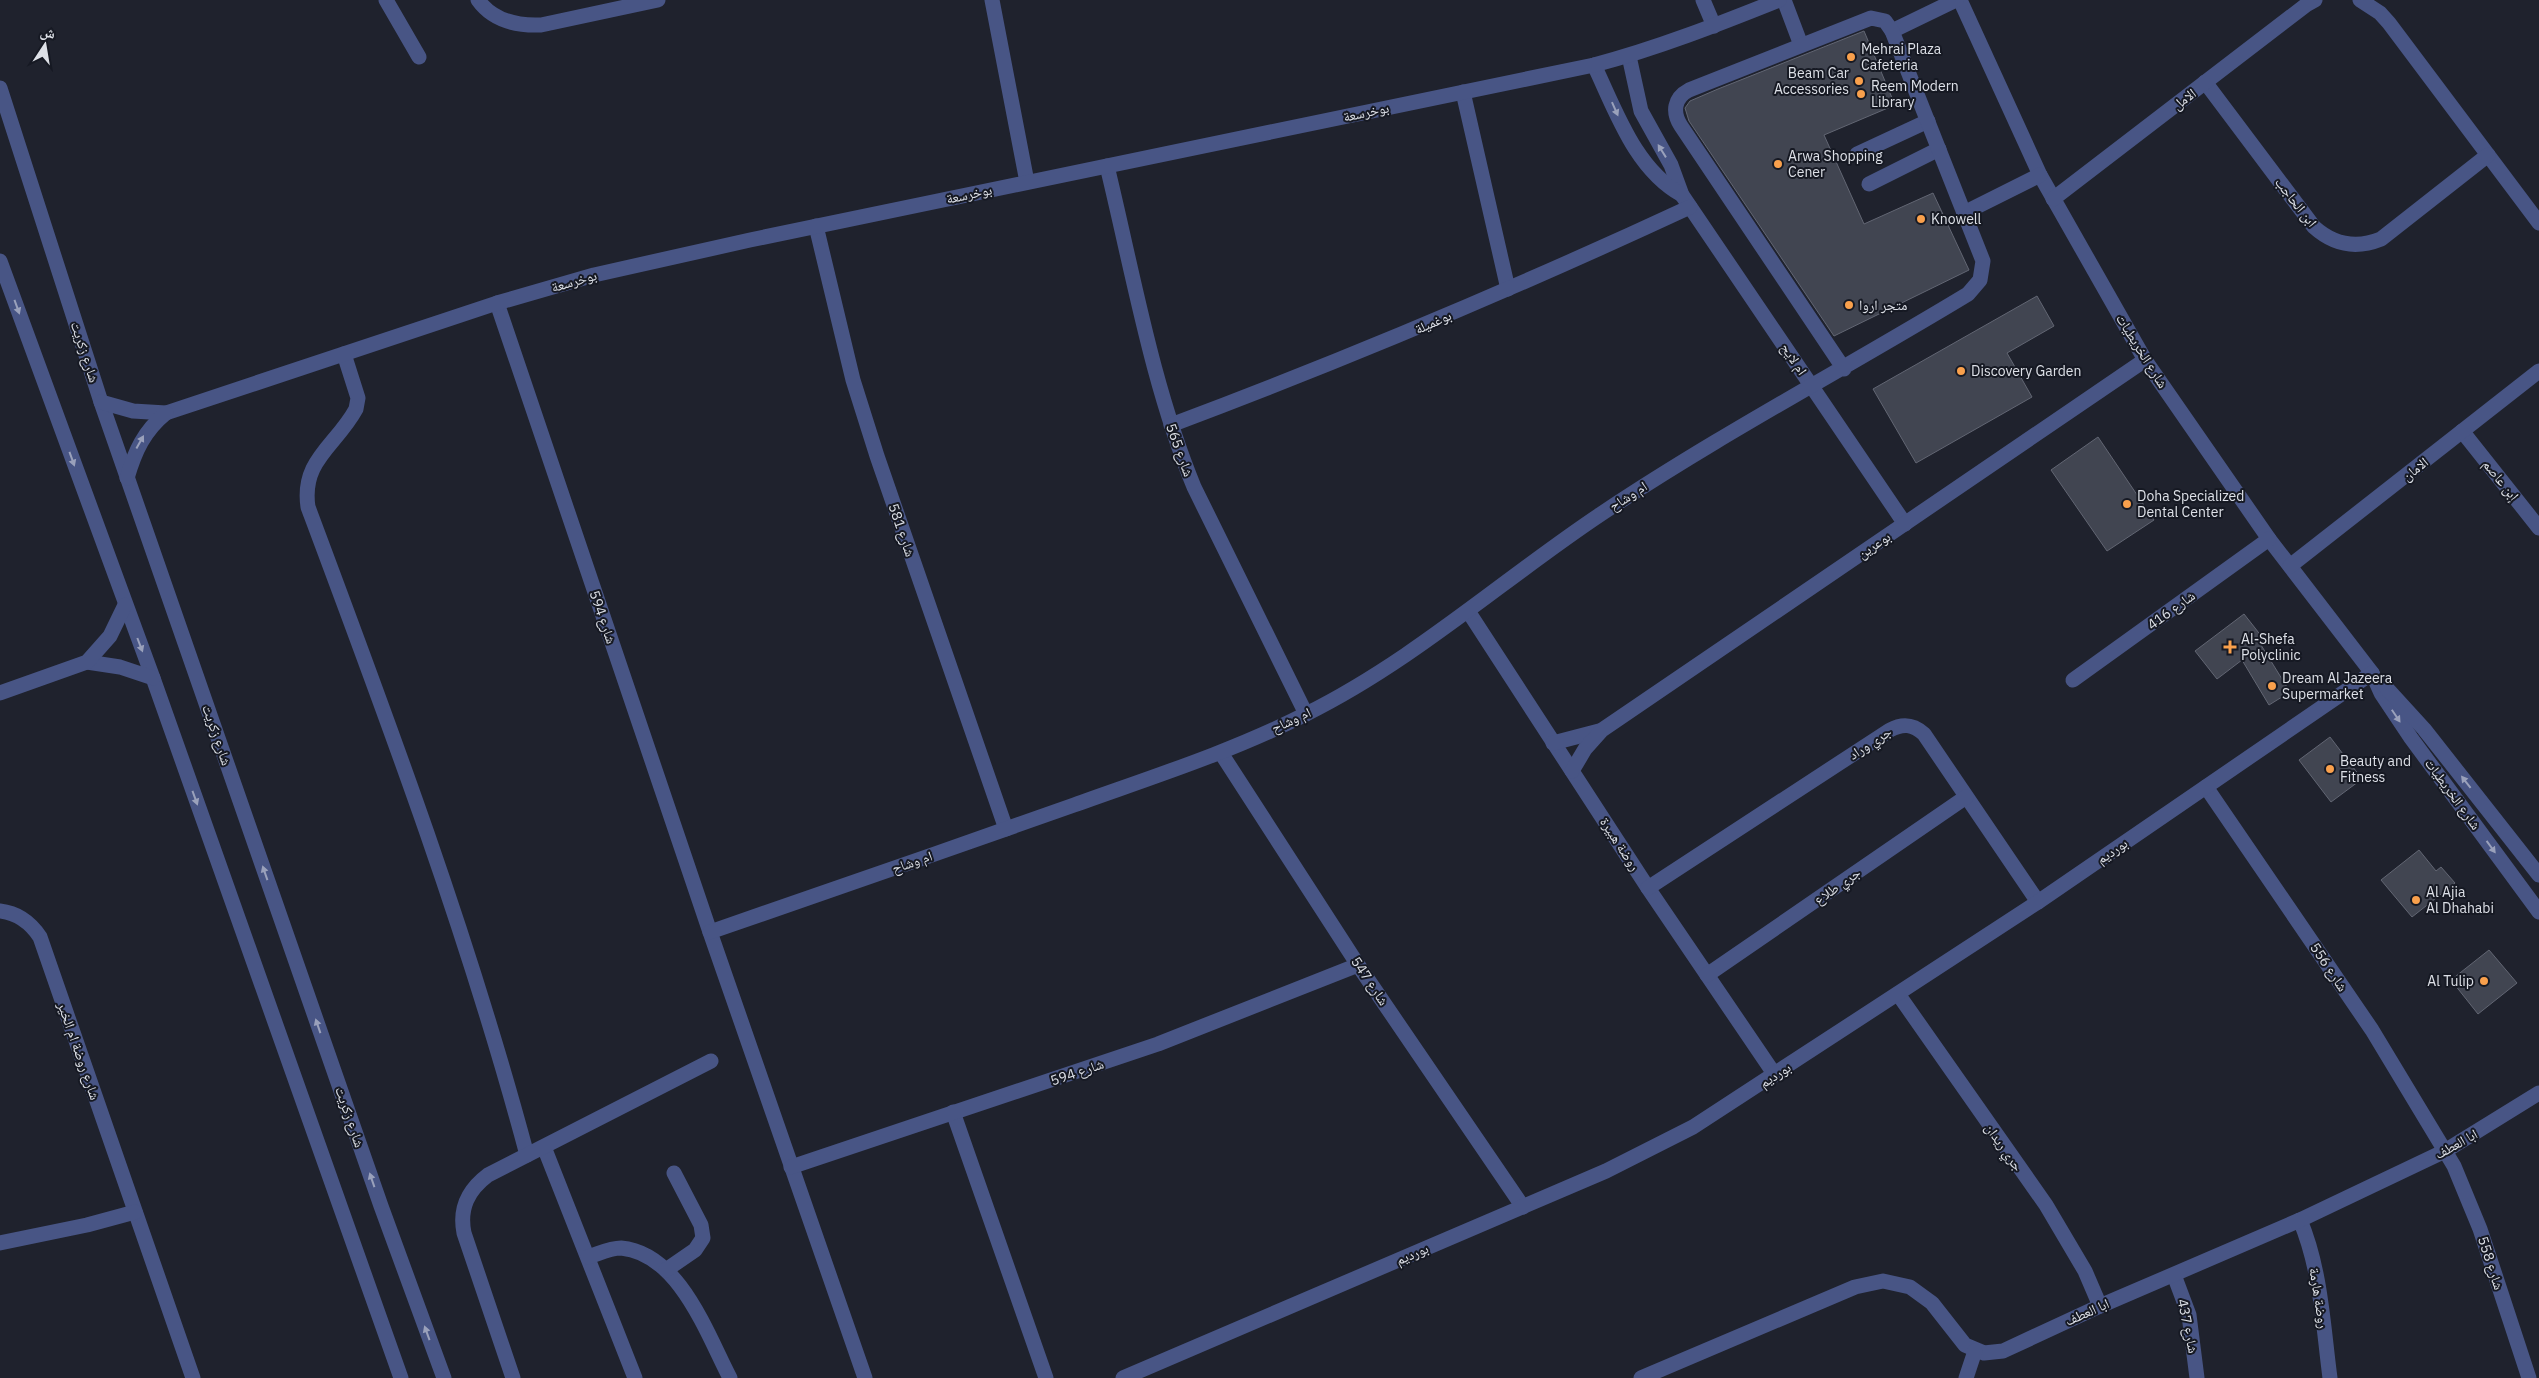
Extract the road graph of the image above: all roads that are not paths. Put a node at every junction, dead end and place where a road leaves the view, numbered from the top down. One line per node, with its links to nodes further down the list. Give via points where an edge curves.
1 (386, 0): 15 (street)
2 (478, 0): 3 (street, via 494,15 525,26)
3 (658, 0)
4 (992, 0): 26 (street)
5 (1702, 0): 11 (street)
6 (1779, 0): 11 (street, بوخرسعة)
7 (1784, 0): 13 (street)
8 (1958, 0): 12 (street); 25 (street, شارع الخريطيات)
9 (2316, 0): 17 (street, الامل)
10 (2360, 0): 23 (street, via 2389,23)
11 (1714, 26): 14 (street, بوخرسعة)
12 (1892, 31): 13 (street, via 1885,22 1871,18); 20 (street, ام وشاح)
13 (1801, 45): 39 (street, via 1689,90 1678,99 1675,112 1681,126)
14 (1630, 56): 16 (street, بوخرسعة); 29 (street, ام لايح, one-way to 14, via 1671,165 1641,111)
15 (420, 58)
16 (1594, 65): 19 (street, بوخرسعة); 29 (street, ام لايح, one-way to 29, via 1632,142 1662,181)
17 (2205, 82): 23 (street, ابن الحاجب, via 2314,227 2330,240 2340,243 2361,245 2381,239); 28 (street, الامل)
18 (0, 88): 42 (street, شارع زكريت)
19 (1464, 92): 24 (street, بوخرسعة); 35 (street)
20 (1928, 121): 21 (street, ام وشاح); 22 (street)
21 (1939, 149): 27 (street); 30 (street, ام وشاح)
22 (1857, 154)
23 (2488, 155): 31 (street)
24 (1107, 166): 26 (street, بوخرسعة); 44 (street, شارع 565)
25 (2040, 175): 28 (street, شارع الخريطيات); 30 (street)
26 (1027, 182): 32 (street, بوخرسعة)
27 (1869, 184)
28 (2053, 199): 38 (street, شارع الخريطيات)
29 (1686, 201): 35 (street, بوغميلة); 41 (street, ام لايح)
30 (1964, 213): 39 (street, ام وشاح, via 1983,261 1980,280 1975,288)
31 (2539, 223)
32 (816, 226): 36 (street, بوخرسعة, via 654,260); 65 (street, شارع 581, via 854,380 877,456)
33 (0, 261): 34 (street)
34 (3, 275): 51 (street, one-way to 51)
35 (1508, 289): 44 (street, بوغميلة, via 1388,341)
36 (497, 303): 37 (street, بوخرسعة); 71 (street, شارع 594)
37 (344, 354): 43 (street, بوخرسعة); 81 (street, via 358,398 356,410 311,470 306,494 308,507 402,760 463,938 499,1050)
38 (2145, 360): 47 (street, بوعرين); 49 (street, شارع الخريطيات)
39 (1844, 368): 41 (street, ام وشاح)
40 (2539, 371): 45 (street, الامان)
41 (1812, 387): 47 (street, ام لايح); 52 (street, ام وشاح, via 1636,491 1532,562)
42 (101, 402): 43 (street, بوخرسعة, via 133,411); 46 (street, شارع زكريت)
43 (166, 413): 46 (street, بوخرسعة, one-way to 43, via 144,434)
44 (1171, 425): 58 (street, شارع 565, via 1194,487)
45 (2462, 431): 48 (street, إبن عاصم); 50 (street, الامان)
46 (127, 478): 95 (street, شارع زكريت, one-way to 46)
47 (1905, 524): 59 (street, بوعرين)
48 (2539, 528)
49 (2269, 539): 50 (street, شارع الخريطيات); 56 (street, شارع 416)
50 (2290, 566): 54 (street, شارع الخريطيات)
51 (125, 606): 53 (street, via 110,636); 55 (street, one-way to 55)
52 (1468, 611): 58 (street, ام وشاح, via 1389,666); 60 (street, روضة هبيرة)
53 (87, 662): 55 (street, via 120,667); 57 (street)
54 (2372, 673): 63 (street, بورديم); 66 (street, شارع الخريطيات, one-way to 54, via 2424,729); 70 (street, شارع الخريطيات, one-way to 70, via 2381,693 2411,738)
55 (152, 678): 94 (street, one-way to 94)
56 (2073, 680)
57 (0, 693)
58 (1306, 714): 61 (street, ام وشاح)
59 (1602, 730): 60 (street, بوعرين); 62 (street, بوعرين)
60 (1554, 743): 62 (street, روضة هبيرة)
61 (1221, 753): 65 (street, ام وشاح); 72 (street, شارع 547)
62 (1572, 771): 67 (street, روضة هبيرة)
63 (2206, 787): 68 (street, بورديم); 80 (street, شارع 556, via 2372,1030)
64 (1966, 796): 67 (street, جري وراد, via 1924,734 1911,726 1897,726); 68 (street, جري وراد); 73 (street, جري طلاع)
65 (1006, 830): 71 (street, ام وشاح)
66 (2539, 875)
67 (1648, 888): 73 (street, روضة هبيرة)
68 (2038, 902): 74 (street, بورديم)
69 (0, 911): 85 (street, شارع روضة ام الخير, via 27,921 40,937)
70 (2539, 912)
71 (710, 932): 82 (street, شارع 594)
72 (1358, 965): 78 (street, شارع 594, via 1158,1044); 84 (street, شارع 547)
73 (1707, 975): 76 (street, روضة هبيرة)
74 (1898, 994): 76 (street, بورديم); 91 (street, جري ريدان, via 2067,1237)
75 (711, 1061): 79 (street)
76 (1775, 1075): 84 (street, بورديم, via 1659,1145)
77 (2539, 1093): 80 (street, ابا العطف)
78 (953, 1112): 82 (street, شارع 594); 100 (street)
79 (544, 1146): 81 (street); 88 (street)
80 (2446, 1151): 86 (street, ابا العطف); 106 (street, شارع 558, via 2472,1208)
81 (527, 1155): 96 (street, via 479,1182 466,1200 462,1216 464,1233)
82 (791, 1167): 99 (street, شارع 594)
83 (674, 1173): 89 (street, via 701,1225 703,1238 695,1250)
84 (1522, 1207): 101 (street, بورديم)
85 (135, 1212): 87 (street); 93 (street, شارع روضة ام الخير)
86 (2300, 1220): 90 (street, ابا العطف); 105 (street, روضة هارمة, via 2317,1278)
87 (0, 1243)
88 (588, 1258): 89 (street, via 621,1248 639,1254); 97 (street)
89 (666, 1270): 98 (street, via 687,1294)
90 (2174, 1275): 91 (street, ابا العطف); 104 (street, شارع 437, via 2188,1315)
91 (2100, 1306): 92 (street, ابا العطف, via 2003,1350 1984,1353)
92 (1975, 1350): 102 (street, via 1961,1341 1922,1294 1910,1287 1883,1280 1855,1287); 103 (street)
93 (193, 1378)
94 (400, 1378)
95 (444, 1378)
96 (514, 1378)
97 (635, 1378)
98 (730, 1378)
99 (865, 1378)
100 (1046, 1378)
101 (1123, 1378)
102 (1641, 1378)
103 (1966, 1378)
104 (2197, 1378)
105 (2330, 1378)
106 (2529, 1378)

